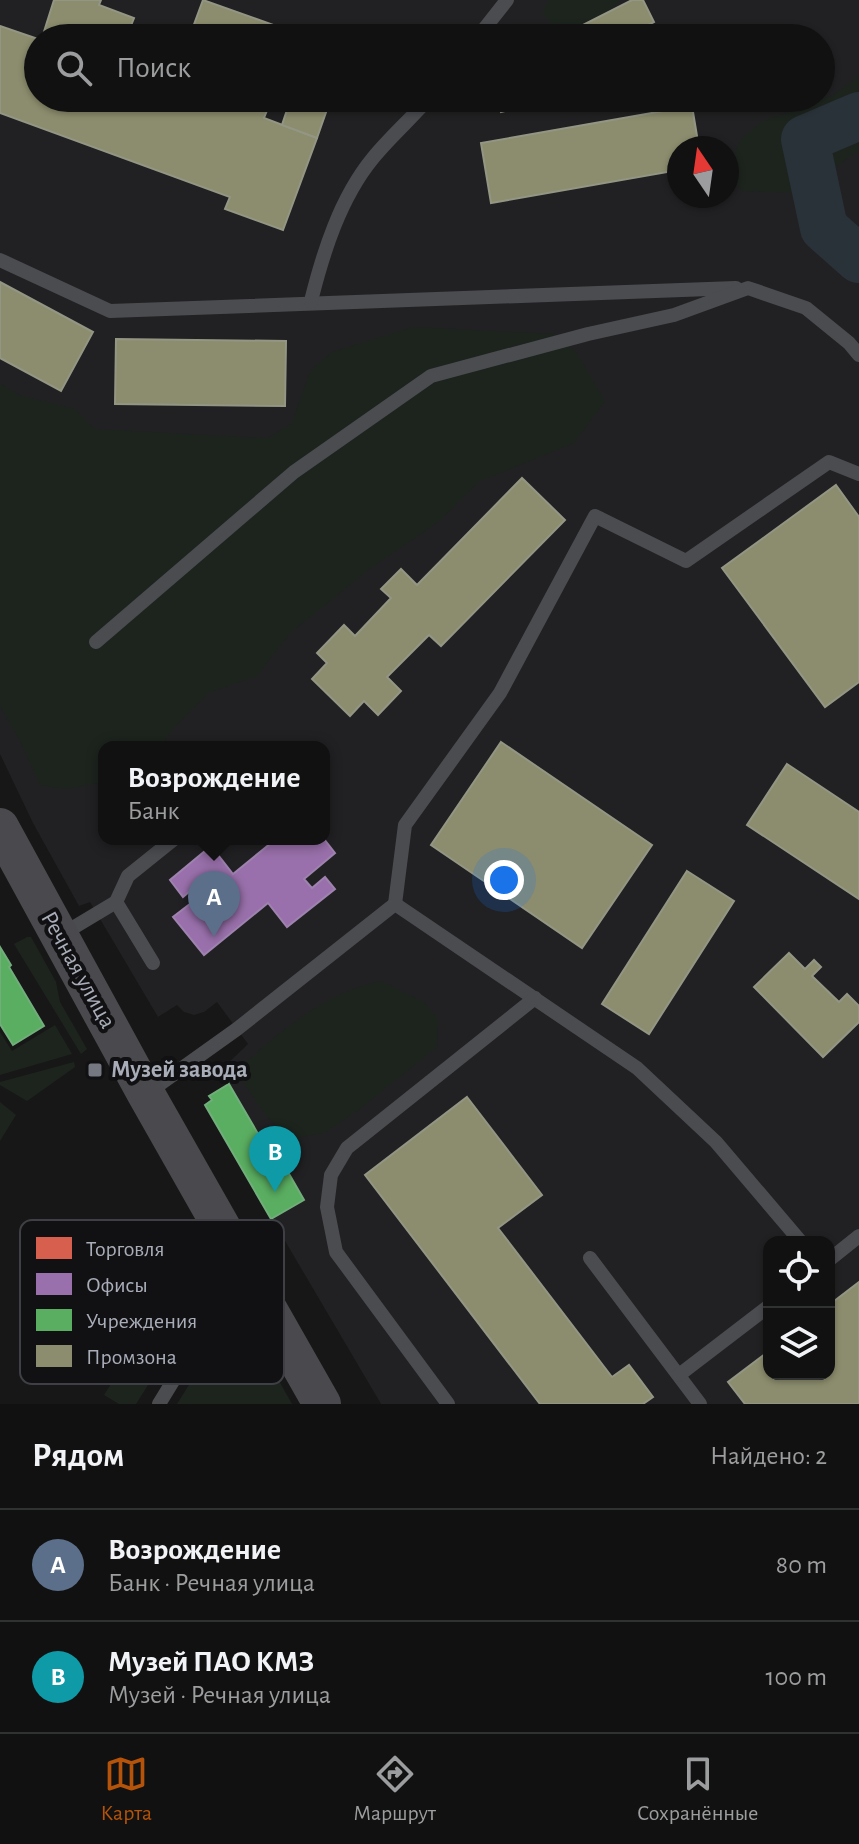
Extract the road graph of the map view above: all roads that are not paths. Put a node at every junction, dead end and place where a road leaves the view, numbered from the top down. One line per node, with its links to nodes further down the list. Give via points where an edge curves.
1 (507, 0): 2 (lane)
2 (488, 24)
3 (416, 112): 6 (lane, via 372,158 349,194)
4 (0, 260): 6 (lane, via 110,311)
5 (748, 288): 6 (lane); 7 (lane, via 806,308); 9 (lane, via 674,315 431,376 294,472)
6 (311, 301)
7 (859, 355)
8 (859, 474): 13 (lane, via 829,462 686,561 595,516 500,693 405,825)
9 (96, 642)
10 (0, 827): 14 (main road, Речная улица)
11 (167, 845): 12 (lane, via 128,876)
12 (116, 902): 14 (lane); 15 (lane)
13 (395, 904): 16 (lane); 17 (lane)
14 (59, 936): 17 (main road, Речная улица)
15 (153, 963)
16 (535, 998): 19 (lane, via 637,1068 716,1142); 29 (lane, via 347,1148 331,1175 327,1207 336,1252)
17 (146, 1094): 18 (main road, Речная улица)
18 (217, 1220)
19 (796, 1236)
20 (859, 1236): 21 (lane)
21 (835, 1255)
22 (590, 1258): 25 (lane)
23 (766, 1308): 25 (lane)
24 (284, 1337): 28 (main road, Речная улица)
25 (679, 1375): 30 (lane)
26 (171, 1384): 27 (lane)
27 (159, 1404)
28 (322, 1404)
29 (448, 1404)
30 (700, 1404)

